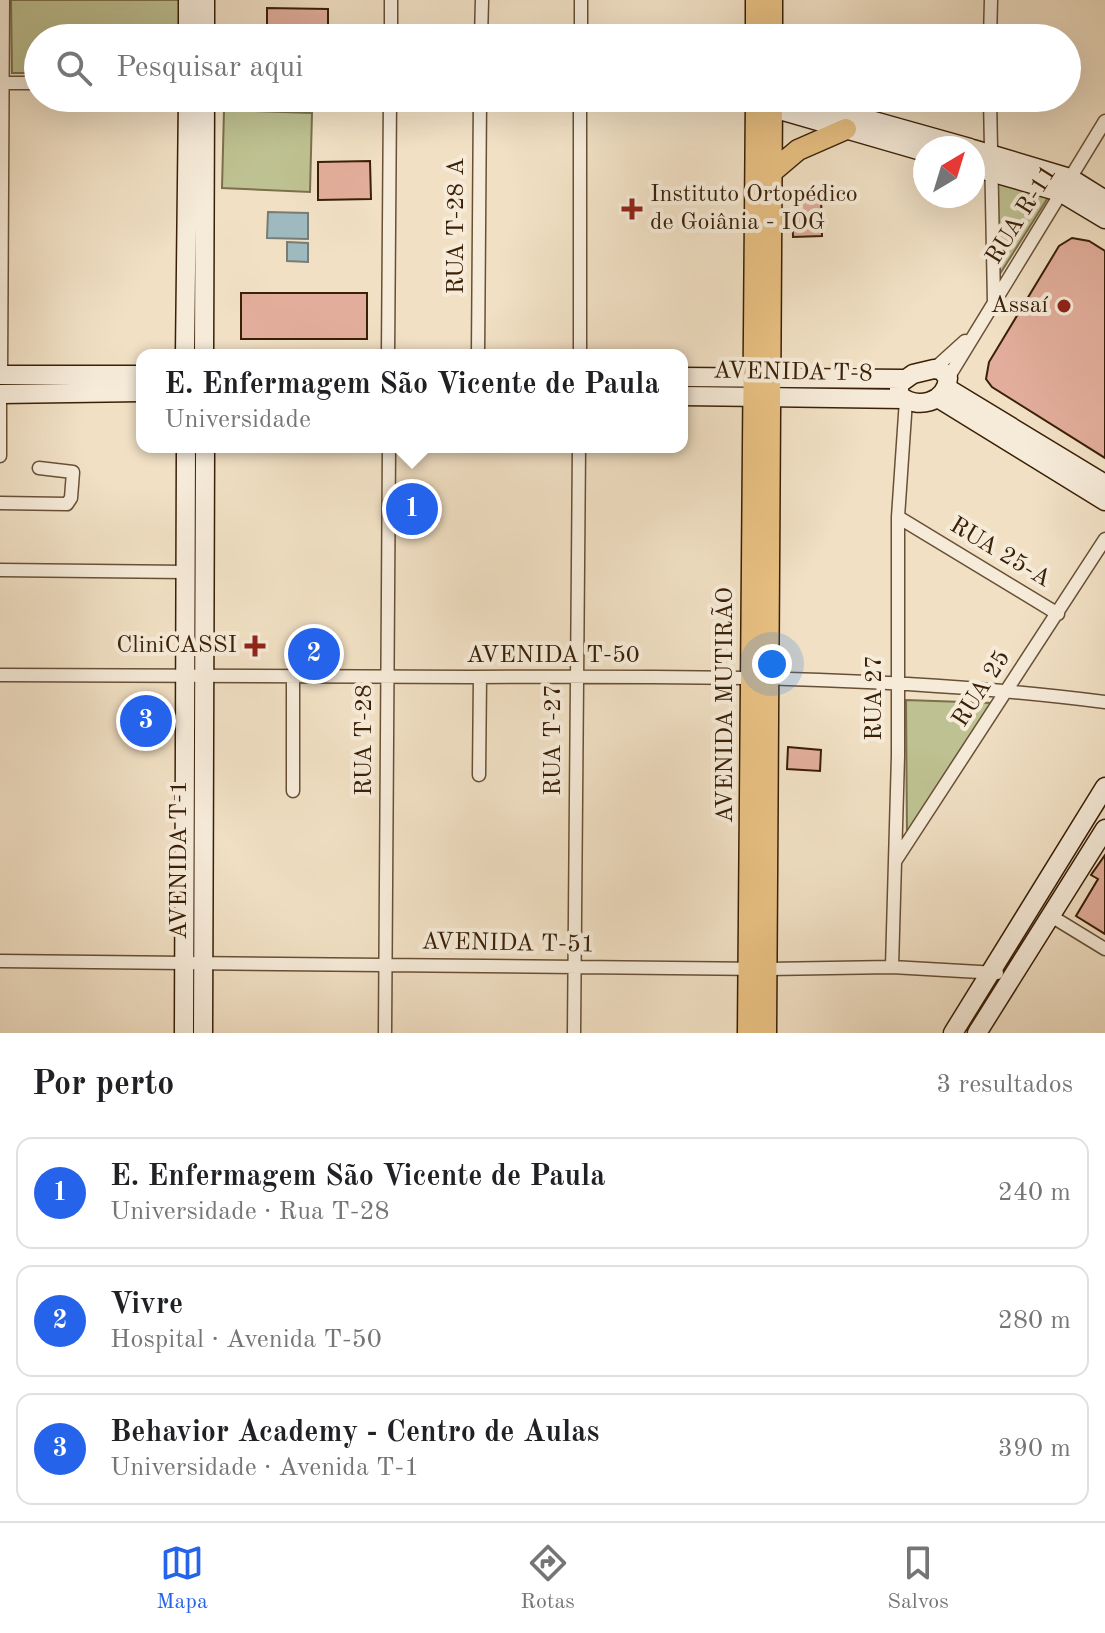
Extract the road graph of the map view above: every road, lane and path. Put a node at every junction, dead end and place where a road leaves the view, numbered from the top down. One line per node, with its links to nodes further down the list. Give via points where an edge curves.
1 (3, 0): 18 (street)
2 (188, 0): 10 (main road)
3 (205, 0): 11 (main road)
4 (391, 0): 12 (street)
5 (482, 0): 13 (street)
6 (581, 0): 14 (street)
7 (756, 0): 15 (main road)
8 (772, 0): 16 (main road)
9 (991, 0): 17 (street)
10 (188, 24)
11 (205, 24)
12 (391, 24)
13 (481, 24)
14 (581, 24)
15 (756, 24)
16 (772, 24)
17 (990, 24)
18 (1, 83): 19 (street); 47 (street)
19 (24, 83)
20 (188, 112): 42 (main road)
21 (205, 112): 43 (main road)
22 (390, 112): 44 (street)
23 (480, 112): 45 (street, RUA T-28 A)
24 (580, 112): 46 (street)
25 (764, 112): 51 (main road)
26 (765, 112): 36 (main road)
27 (794, 112): 31 (main road)
28 (836, 112): 33 (main road)
29 (987, 112): 32 (street)
30 (1105, 121): 37 (street, RUA R-11)
31 (846, 129): 34 (main road); 36 (main road, via 798,150)
32 (983, 136)
33 (913, 137)
34 (913, 149)
35 (985, 160): 37 (main road)
36 (772, 172): 51 (main road)
37 (1065, 185): 38 (main road); 40 (main road); 41 (street, RUA R-11)
38 (1105, 200)
39 (984, 208): 41 (street)
40 (1105, 219)
41 (994, 302): 52 (street, RUA R-11)
42 (185, 349)
43 (204, 349)
44 (388, 349)
45 (478, 349)
46 (580, 349)
47 (0, 375): 48 (main road)
48 (136, 375)
49 (688, 378): 51 (main road, AVENIDA T-8)
50 (903, 379): 51 (main road, AVENIDA T-8); 52 (main road, AVENIDA T-8); 52 (main road, via 898,390)
51 (762, 387): 52 (main road, AVENIDA T-8); 55 (main road, AVENIDA T-8); 79 (main road, AVENIDA MUTIRÃO)
52 (928, 391): 62 (main road); 63 (main road); 65 (street, RUA 27, via 904,428)
53 (136, 392): 54 (main road)
54 (0, 394): 60 (street)
55 (688, 395)
56 (186, 453): 70 (main road, AVENIDA T-1)
57 (205, 453): 74 (main road, AVENIDA T-1)
58 (389, 453): 76 (street, RUA T-28)
59 (579, 453): 78 (street, RUA T-27)
60 (0, 456)
61 (39, 468): 64 (street, via 73,472 67,504)
62 (1105, 484)
63 (1105, 501)
64 (0, 503)
65 (898, 517): 66 (street, RUA 25-A); 67 (street, RUA 27)
66 (921, 531): 67 (street, RUA 25-A); 71 (street, RUA 25-A)
67 (898, 535): 80 (street, RUA 27)
68 (1105, 539): 71 (street, RUA 25)
69 (0, 570): 70 (street)
70 (186, 572): 73 (main road, AVENIDA T-1)
71 (1058, 614): 81 (street, RUA 25)
72 (0, 675): 73 (street, AVENIDA T-50)
73 (186, 676): 74 (street, AVENIDA T-50); 91 (main road, AVENIDA T-1)
74 (206, 676): 75 (street, AVENIDA T-50); 91 (main road, AVENIDA T-1)
75 (293, 677): 76 (street, AVENIDA T-50); 85 (street)
76 (388, 677): 77 (street, AVENIDA T-50); 92 (street, RUA T-28)
77 (480, 677): 78 (street, AVENIDA T-50); 83 (street)
78 (576, 677): 79 (street, AVENIDA T-50); 93 (street, RUA T-27)
79 (761, 680): 80 (street, AVENIDA T-50); 95 (main road, AVENIDA MUTIRÃO)
80 (897, 682): 81 (street, AVENIDA T-50); 87 (street, RUA 27)
81 (1008, 690): 82 (street, AVENIDA T-50); 87 (street, RUA 25)
82 (1105, 702)
83 (479, 775)
84 (1105, 787): 96 (main road)
85 (293, 791)
86 (1105, 829): 88 (main road)
87 (894, 863): 94 (street, RUA 27)
88 (1051, 916): 89 (street); 97 (main road)
89 (1105, 949)
90 (0, 961): 91 (street, AVENIDA T-51)
91 (194, 963): 92 (street, AVENIDA T-51); 98 (main road, AVENIDA T-1); 99 (main road, AVENIDA T-1)
92 (386, 965): 93 (street, AVENIDA T-51); 100 (street, RUA T-28)
93 (575, 967): 95 (street, AVENIDA T-51); 101 (street, RUA T-27)
94 (892, 967): 95 (street, AVENIDA T-51); 96 (street, AVENIDA T-51)
95 (759, 969): 102 (main road, AVENIDA MUTIRÃO); 103 (main road, AVENIDA MUTIRÃO)
96 (992, 972): 97 (street, AVENIDA T-51); 104 (main road)
97 (1015, 975): 105 (main road)
98 (184, 1033)
99 (203, 1033)
100 (385, 1033)
101 (574, 1033)
102 (748, 1033)
103 (766, 1033)
104 (953, 1033)
105 (977, 1033)

